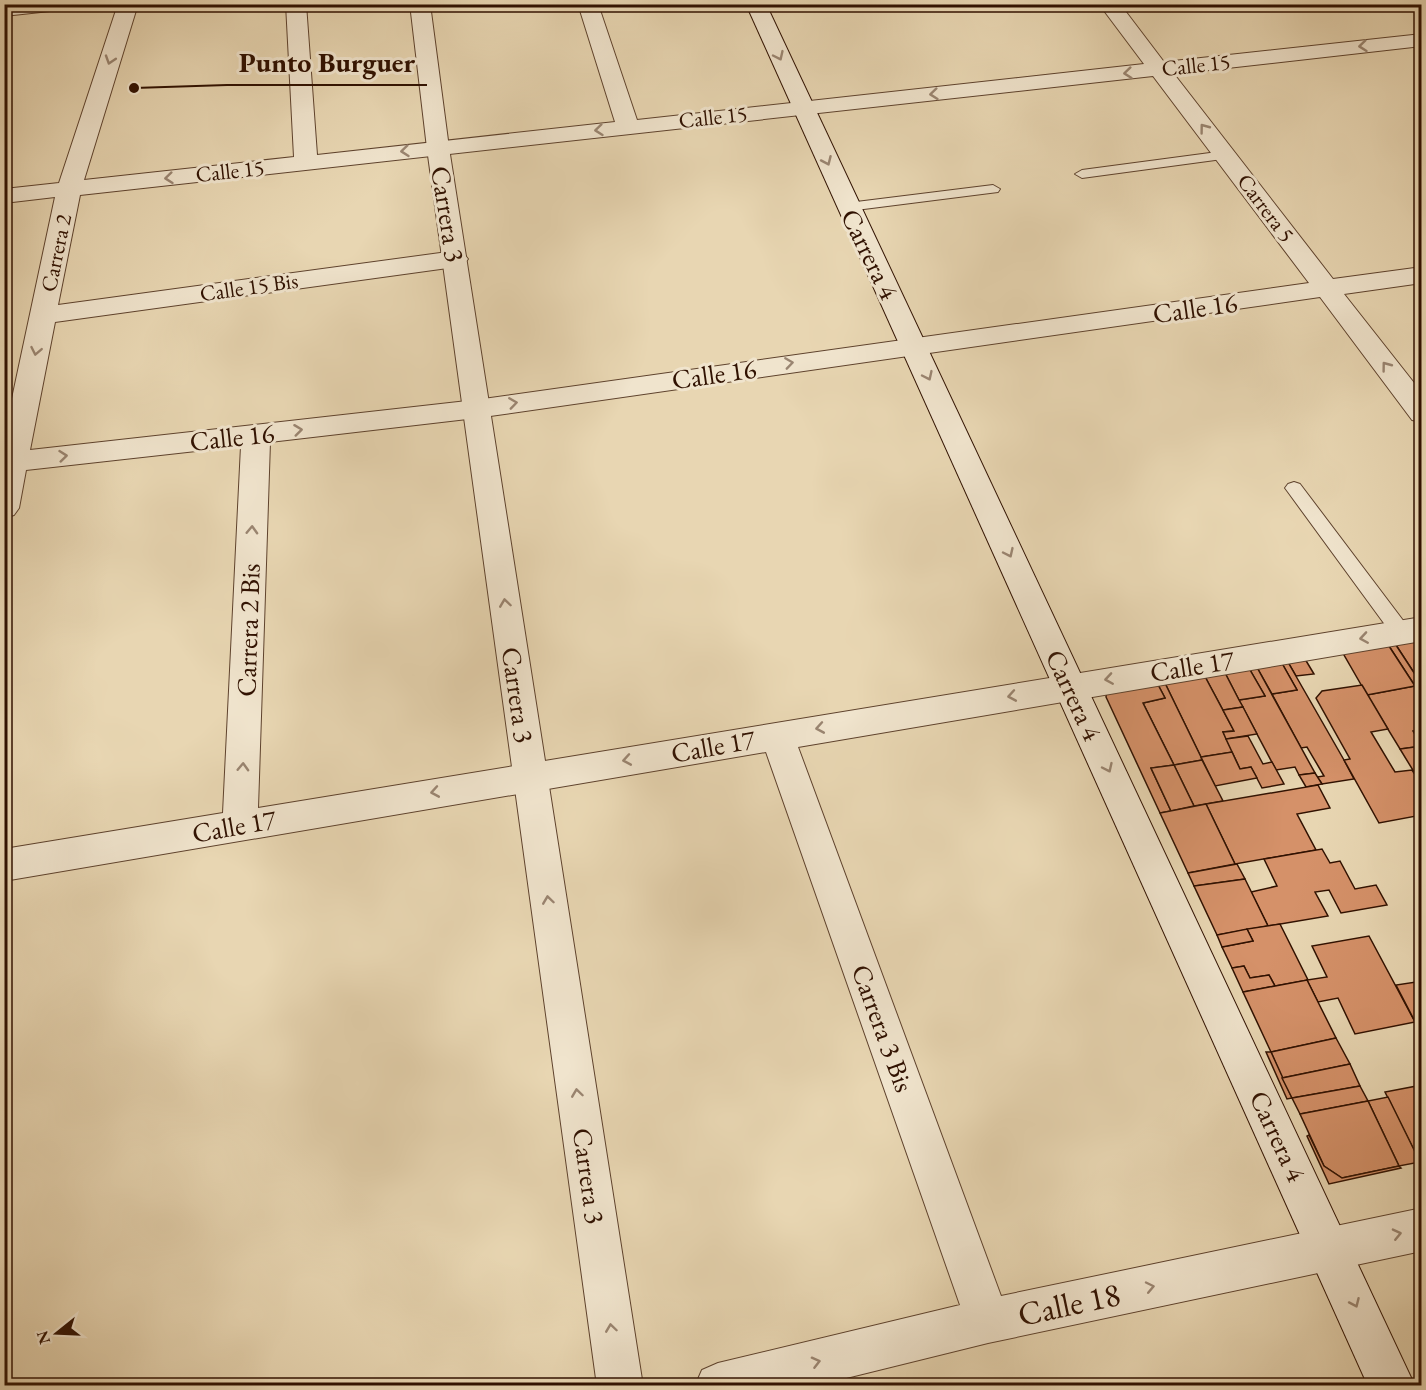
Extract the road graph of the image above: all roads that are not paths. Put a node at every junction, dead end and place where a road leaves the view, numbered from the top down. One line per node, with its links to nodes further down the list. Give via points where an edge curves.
1 (59, 4): 8 (street)
2 (128, 4): 17 (street, Carrera 2, one-way to 17)
3 (296, 4): 15 (street)
4 (420, 4): 13 (street, Carrera 3)
5 (588, 4): 12 (street)
6 (756, 4): 11 (street, Carrera 4, one-way to 11)
7 (1109, 4): 10 (street, Carrera 5)
8 (4, 10)
9 (1422, 40): 10 (street, Calle 15, one-way to 10)
10 (1160, 69): 11 (street, Calle 15, one-way to 11); 14 (street, Carrera 5, one-way to 10)
11 (803, 108): 12 (street, Calle 15); 20 (street, Carrera 4, one-way to 20)
12 (628, 126): 13 (street, Calle 15, one-way to 13)
13 (438, 148): 15 (street, Calle 15, one-way to 15); 21 (street, Carrera 3)
14 (1225, 155): 16 (lane); 23 (street, Carrera 5)
15 (306, 162): 17 (street, Calle 15, one-way to 17)
16 (1082, 174)
17 (69, 189): 19 (street, Calle 15); 24 (street, Carrera 2)
18 (993, 189): 20 (lane)
19 (4, 196)
20 (848, 207): 25 (street, Carrera 4)
21 (455, 259): 24 (street, Calle 15 Bis); 26 (street, Carrera 3)
22 (1422, 275): 23 (street, Calle 16)
23 (1328, 290): 25 (street, Calle 16); 27 (street, Carrera 5, one-way to 23)
24 (43, 315): 29 (street, Carrera 2, one-way to 29)
25 (914, 345): 26 (street, Calle 16, one-way to 25); 33 (street, Carrera 4, one-way to 33)
26 (476, 409): 28 (street, Calle 16, one-way to 26); 35 (street, Carrera 3, one-way to 26)
27 (1422, 413)
28 (256, 435): 29 (street, Calle 16, one-way to 28); 36 (street, Carrera 2 Bis, one-way to 28)
29 (9, 462): 31 (street, Carrera 2)
30 (1294, 488): 32 (lane)
31 (4, 508)
32 (1411, 631): 33 (street, Calle 17, one-way to 33)
33 (1070, 686): 34 (street, Calle 17, one-way to 34); 39 (street, Carrera 4, one-way to 39)
34 (777, 735): 35 (street, Calle 17, one-way to 35); 40 (street, Carrera 3 Bis)
35 (530, 777): 36 (street, Calle 17, one-way to 36); 41 (street, Carrera 3, one-way to 35)
36 (240, 825): 37 (street, Calle 17)
37 (4, 865)
38 (1422, 1228): 39 (street, Calle 18, one-way to 38)
39 (1331, 1250): 40 (street, Calle 18, one-way to 39); 43 (street, Carrera 4, one-way to 43)
40 (988, 1320): 42 (street, Calle 18, one-way to 40)
41 (620, 1386)
42 (718, 1386)
43 (1392, 1386)

